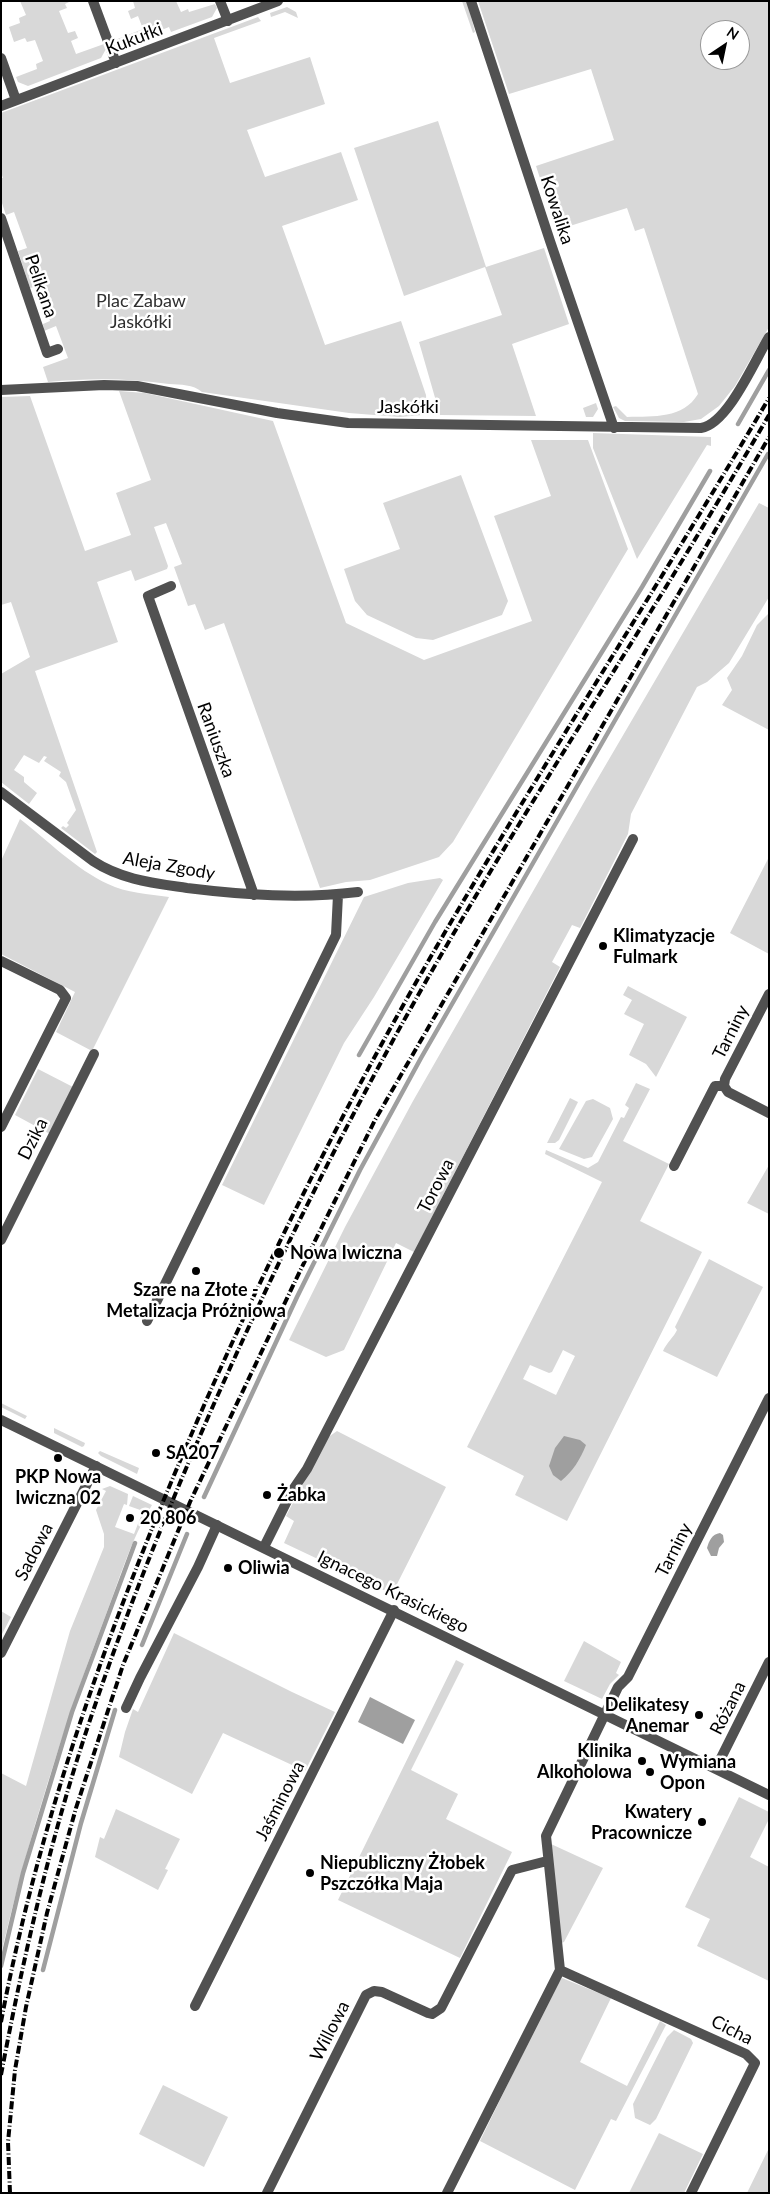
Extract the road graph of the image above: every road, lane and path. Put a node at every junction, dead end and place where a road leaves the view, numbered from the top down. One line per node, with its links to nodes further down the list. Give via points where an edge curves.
1 (93, 1): 7 (street)
2 (220, 1): 5 (street)
3 (278, 1): 5 (street, Kukułki)
4 (472, 1): 14 (street, Kowalika)
5 (228, 20): 7 (street, Kukułki)
6 (1, 58): 8 (street)
7 (116, 63): 8 (street, Kukułki)
8 (16, 100): 9 (street, Kukułki)
9 (1, 106)
10 (1, 218): 12 (street, Pelikana, via 47,353)
11 (769, 337): 14 (street, Jaskółki, via 736,396 718,419 707,427)
12 (58, 349)
13 (1, 390): 14 (street, Jaskółki, via 137,386 277,413 348,422)
14 (614, 428)
15 (171, 586): 19 (street, Raniuszka, via 148,596)
16 (1, 792): 19 (street, Aleja Zgody, via 108,871 147,882)
17 (633, 839): 34 (street, Torowa, via 406,1281)
18 (358, 892): 20 (street, Aleja Zgody)
19 (254, 895): 20 (street, Aleja Zgody)
20 (338, 895): 29 (street, via 336,935)
21 (1, 961): 26 (street, via 60,990 66,998)
22 (769, 994): 24 (street, Tarniny, via 725,1078)
23 (94, 1054): 28 (street, Dzika)
24 (724, 1086): 25 (street, Tarniny, via 728,1092); 27 (street, Tarniny, via 715,1086)
25 (769, 1113)
26 (1, 1127)
27 (674, 1166)
28 (1, 1240)
29 (147, 1321)
30 (769, 1398): 39 (street, Tarniny)
31 (1, 1420): 32 (street, Ignacego Krasickiego)
32 (96, 1466): 33 (street, Ignacego Krasickiego); 36 (street, Sadowa)
33 (217, 1525): 34 (street, Ignacego Krasickiego); 38 (street)
34 (264, 1547): 35 (street, Ignacego Krasickiego)
35 (394, 1610): 39 (street, Ignacego Krasickiego); 44 (street, Jaśminowa)
36 (1, 1652)
37 (769, 1662): 40 (street, Różana)
38 (126, 1708)
39 (606, 1714): 40 (street, Ignacego Krasickiego); 42 (street, via 546,1836)
40 (716, 1768): 41 (street, Ignacego Krasickiego)
41 (769, 1794)
42 (548, 1861): 43 (street); 45 (street, Willowa, via 512,1870 441,2008 432,2014 382,1992 374,1991 366,1996)
43 (560, 1970): 46 (street); 47 (street, Cicha, via 746,2054 755,2063)
44 (196, 2006)
45 (267, 2193)
46 (447, 2193)
47 (691, 2193)

